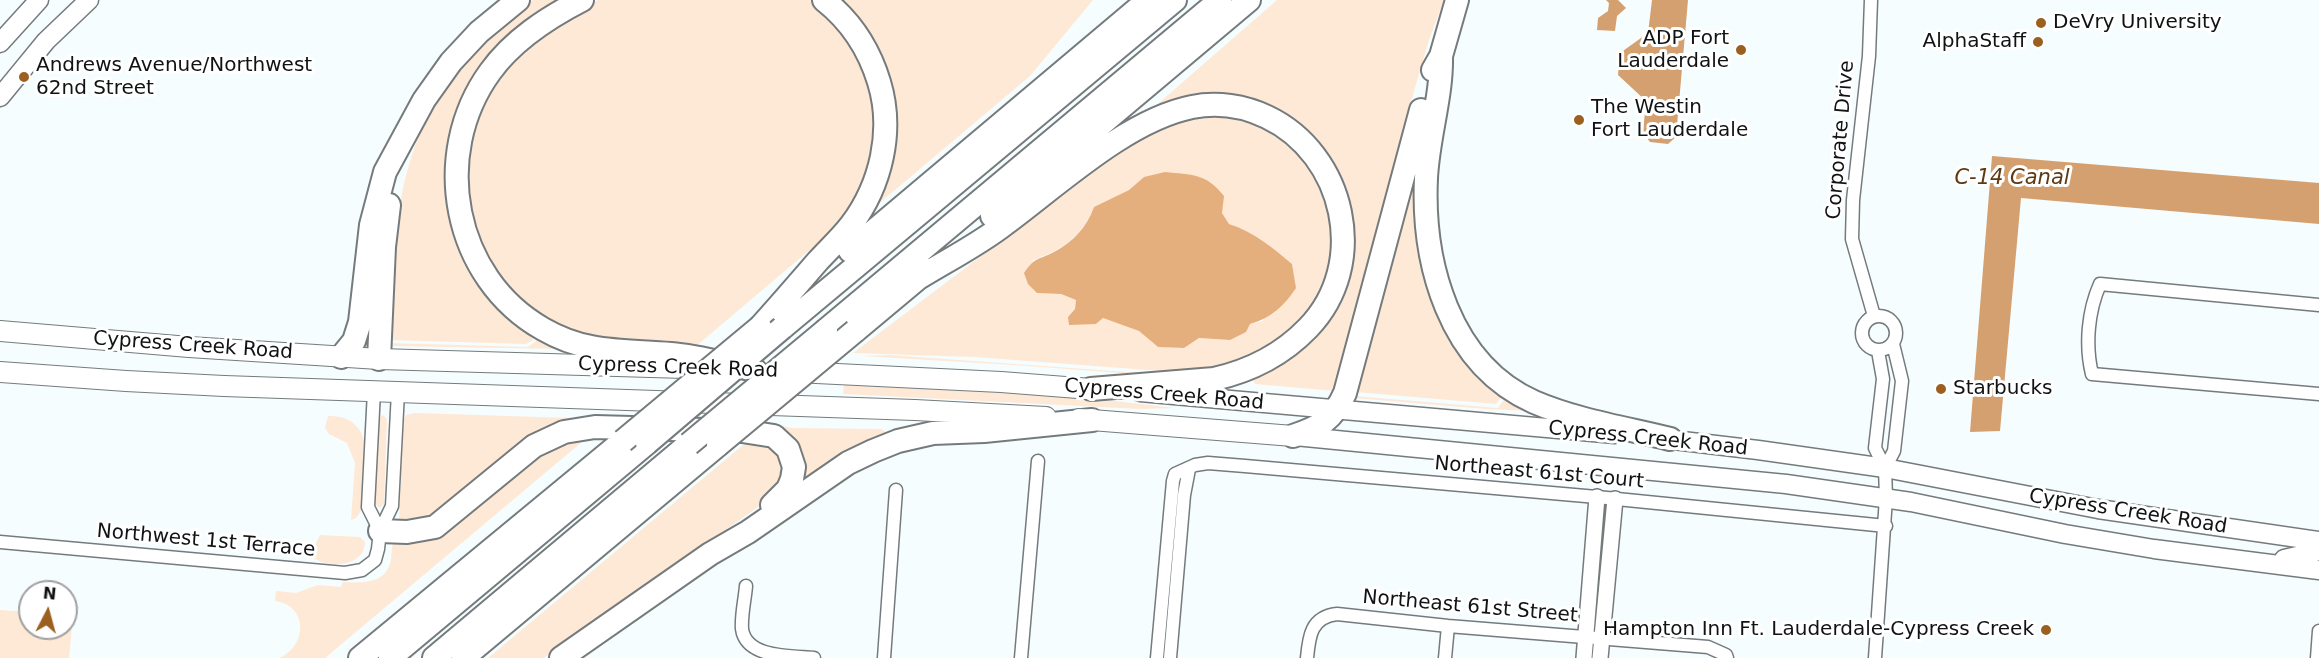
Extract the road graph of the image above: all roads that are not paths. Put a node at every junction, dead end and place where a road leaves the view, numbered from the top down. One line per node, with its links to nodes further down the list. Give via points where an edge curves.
1 (39, 0): 12 (main road)
2 (89, 0): 14 (main road, via 46,41)
3 (518, 0): 15 (highway, via 479,32 451,62 424,100)
4 (582, 0): 25 (highway, via 513,46 491,71 468,110 456,180 459,207 472,251 488,279 510,305 542,329 572,343 604,351 673,354)
5 (824, 0): 19 (highway, via 856,32 877,75 885,121 881,162 871,191 851,224)
6 (1148, 0): 19 (highway)
7 (1175, 0): 57 (highway, bridge)
8 (1220, 0): 58 (highway, bridge)
9 (1249, 0): 16 (highway)
10 (1457, 0): 13 (highway)
11 (1871, 0): 18 (street, Corporate Drive, via 1869,56 1852,200 1852,239)
12 (0, 43)
13 (1441, 56): 31 (highway, via 1431,74 1348,382); 34 (highway, via 1427,155 1426,220 1436,279 1459,333 1488,370 1532,401)
14 (0, 97)
15 (404, 139): 23 (highway, via 385,172 374,207 359,329); 24 (highway, via 386,226)
16 (917, 279): 27 (highway, via 1003,226 1104,150 1161,116 1205,105 1233,106 1275,121 1301,139 1328,176 1339,203 1343,230 1335,284 1309,327 1268,360 1232,375); 59 (highway, bridge)
17 (2319, 305): 30 (street, via 2100,284 2093,300 2088,355 2092,374)
18 (1874, 316): 21 (street, via 1894,323 1897,334); 22 (street, via 1861,333 1864,343)
19 (760, 327): 56 (highway, bridge)
20 (0, 331): 23 (main road, Cypress Creek Road)
21 (1893, 344): 22 (street); 36 (street, via 1902,381 1894,451)
22 (1878, 351): 36 (street, via 1883,379 1875,448)
23 (341, 357): 24 (main road, Cypress Creek Road)
24 (389, 359): 25 (main road, Cypress Creek Road); 28 (main road); 29 (main road)
25 (756, 370): 27 (main road, Cypress Creek Road)
26 (0, 372): 28 (main road, Cypress Creek Road)
27 (1091, 389): 31 (main road, Cypress Creek Road)
28 (374, 390): 29 (main road, Cypress Creek Road); 43 (street, via 368,507)
29 (398, 392): 32 (main road, Cypress Creek Road); 43 (street, Northwest 1st Terrace, via 392,506)
30 (2319, 394)
31 (1337, 410): 33 (highway, via 1324,423); 34 (main road, Cypress Creek Road)
32 (1092, 420): 33 (main road, Cypress Creek Road); 47 (highway, via 933,433 885,445 848,463)
33 (1293, 436): 40 (main road, Cypress Creek Road, via 1743,478)
34 (1670, 439): 36 (main road, Cypress Creek Road)
35 (1038, 461): 63 (street)
36 (1885, 468): 40 (street); 44 (main road, Cypress Creek Road, via 2121,513)
37 (1189, 469): 39 (street, Northeast 61st Court, via 1208,463); 64 (street, via 1175,474 1173,481); 65 (street)
38 (896, 490): 62 (street)
39 (1597, 497): 41 (street, Northeast 61st Court); 53 (street)
40 (1886, 498): 42 (street); 48 (main road, Cypress Creek Road, via 2096,539)
41 (1615, 499): 42 (street, Northeast 61st Court); 54 (street)
42 (1886, 526): 70 (street)
43 (380, 531): 45 (street, Northwest 1st Terrace, via 375,560 367,568 351,573); 47 (highway, via 435,527 534,446 574,429 742,431 779,439 793,462 794,474 788,489)
44 (2319, 541)
45 (0, 542)
46 (2319, 551): 48 (main road)
47 (710, 554): 60 (highway)
48 (2261, 562): 49 (main road, Cypress Creek Road)
49 (2319, 570)
50 (746, 586): 61 (street, via 742,629 749,645 764,654)
51 (1448, 626): 53 (street, Northeast 61st Street); 66 (street, Northeast 61st Street, via 1328,615 1312,629); 67 (street)
52 (2319, 632): 71 (street)
53 (1585, 637): 54 (street, Northeast 61st Street); 68 (street)
54 (1602, 638): 55 (street, Northeast 61st Street, via 1708,647); 69 (street)
55 (1727, 656)
56 (360, 658)
57 (390, 658)
58 (434, 658)
59 (463, 658)
60 (561, 658)
61 (814, 658)
62 (884, 658)
63 (1021, 658)
64 (1157, 658)
65 (1170, 658)
66 (1307, 658)
67 (1446, 658)
68 (1584, 658)
69 (1600, 658)
70 (1875, 658)
71 (2317, 658)

